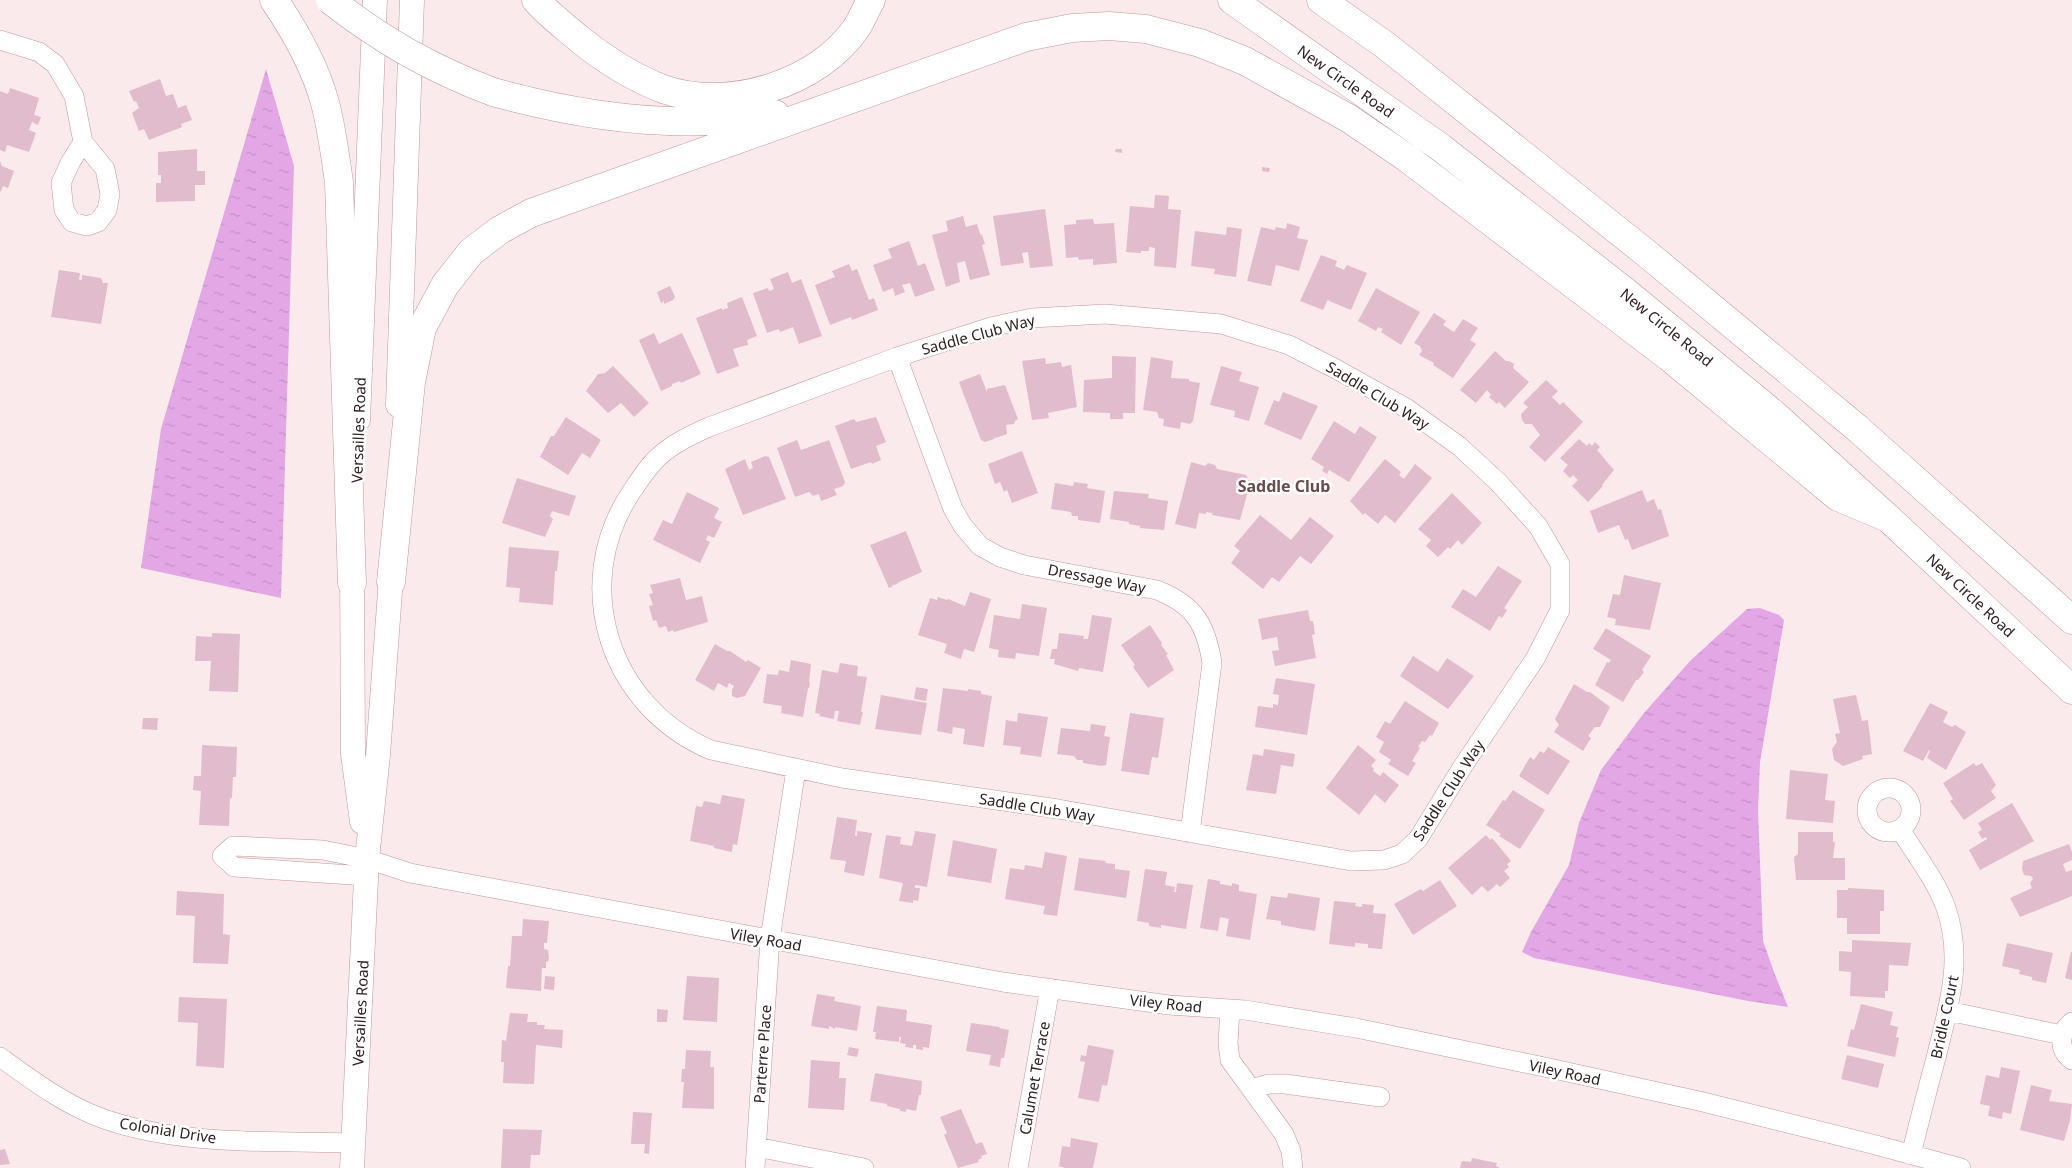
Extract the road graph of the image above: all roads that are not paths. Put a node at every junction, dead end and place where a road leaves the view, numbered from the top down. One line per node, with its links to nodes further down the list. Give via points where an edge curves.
1 (274, 0): 17 (highway, via 310,63 324,101 339,182)
2 (330, 0): 12 (highway, bridge, via 390,44 456,78 532,103 642,119 721,121)
3 (375, 0): 17 (main road, Versailles Road)
4 (412, 0): 16 (main road, Versailles Road)
5 (536, 0): 6 (highway, via 601,56 630,73 664,89 726,97 755,93 815,67 856,28)
6 (871, 0)
7 (1232, 0): 15 (highway, New Circle Road, via 1440,147 1627,293 1776,415)
8 (1321, 0): 11 (highway)
9 (1337, 0): 11 (highway)
10 (0, 40): 13 (street, via 39,52 55,64 74,96)
11 (1385, 45): 18 (highway, via 1646,253 1857,428)
12 (846, 101): 15 (highway, via 1026,37 1072,28 1146,29 1200,43 1245,61 1348,118 1407,158 1670,357 1838,497); 16 (highway, via 532,213 500,230 471,252 445,285 422,328 411,382)
13 (83, 142)
14 (897, 357): 20 (street, Saddle Club Way, via 709,426 662,453 627,498 605,552 601,583 610,645 640,696 664,722 697,744); 22 (street, Dressage Way, via 953,509 980,546 1000,557 1024,564 1157,590 1176,597 1192,612 1203,629 1212,664); 22 (street, Saddle Club Way, via 946,340 1032,318 1104,314 1221,324 1289,345 1406,408 1459,446 1538,526 1560,564 1560,610 1535,659 1418,840 1402,854 1384,860 1351,861)
15 (1888, 518): 19 (highway, New Circle Road)
16 (391, 582): 23 (main road, Versailles Road)
17 (352, 583): 23 (main road, Versailles Road, via 353,754)
18 (2072, 620)
19 (2072, 690)
20 (796, 769): 22 (street, Saddle Club Way, via 1058,809); 24 (street)
21 (1900, 829): 27 (street, Bridle Court, via 1946,908 1954,968)
22 (1190, 833)
23 (367, 867): 23 (street, via 323,850 233,846 222,856 234,867); 24 (street, Viley Road); 33 (main road, Versailles Road)
24 (770, 939): 25 (street, Viley Road); 34 (street, Parterre Place)
25 (1050, 988): 26 (street, Viley Road, via 1169,1005); 39 (street, Calumet Terrace)
26 (1230, 1009): 31 (street, via 1230,1060); 35 (street, Viley Road, via 1307,1019 1548,1068 1699,1101)
27 (1948, 1012): 28 (street); 35 (street, Bridle Court)
28 (2067, 1029): 30 (street, via 2064,1052)
29 (0, 1057): 33 (street, Colonial Drive, via 43,1089 86,1111 127,1126 224,1139)
30 (2072, 1060)
31 (1251, 1089): 32 (street, via 1285,1084); 40 (street, via 1284,1134)
32 (1380, 1097)
33 (353, 1143): 36 (main road, Versailles Road)
34 (756, 1147): 37 (street, Parterre Place); 38 (street)
35 (1911, 1155): 41 (street, Viley Road)
36 (352, 1168)
37 (755, 1168)
38 (864, 1168)
39 (1018, 1168)
40 (1293, 1168)
41 (1961, 1168)

